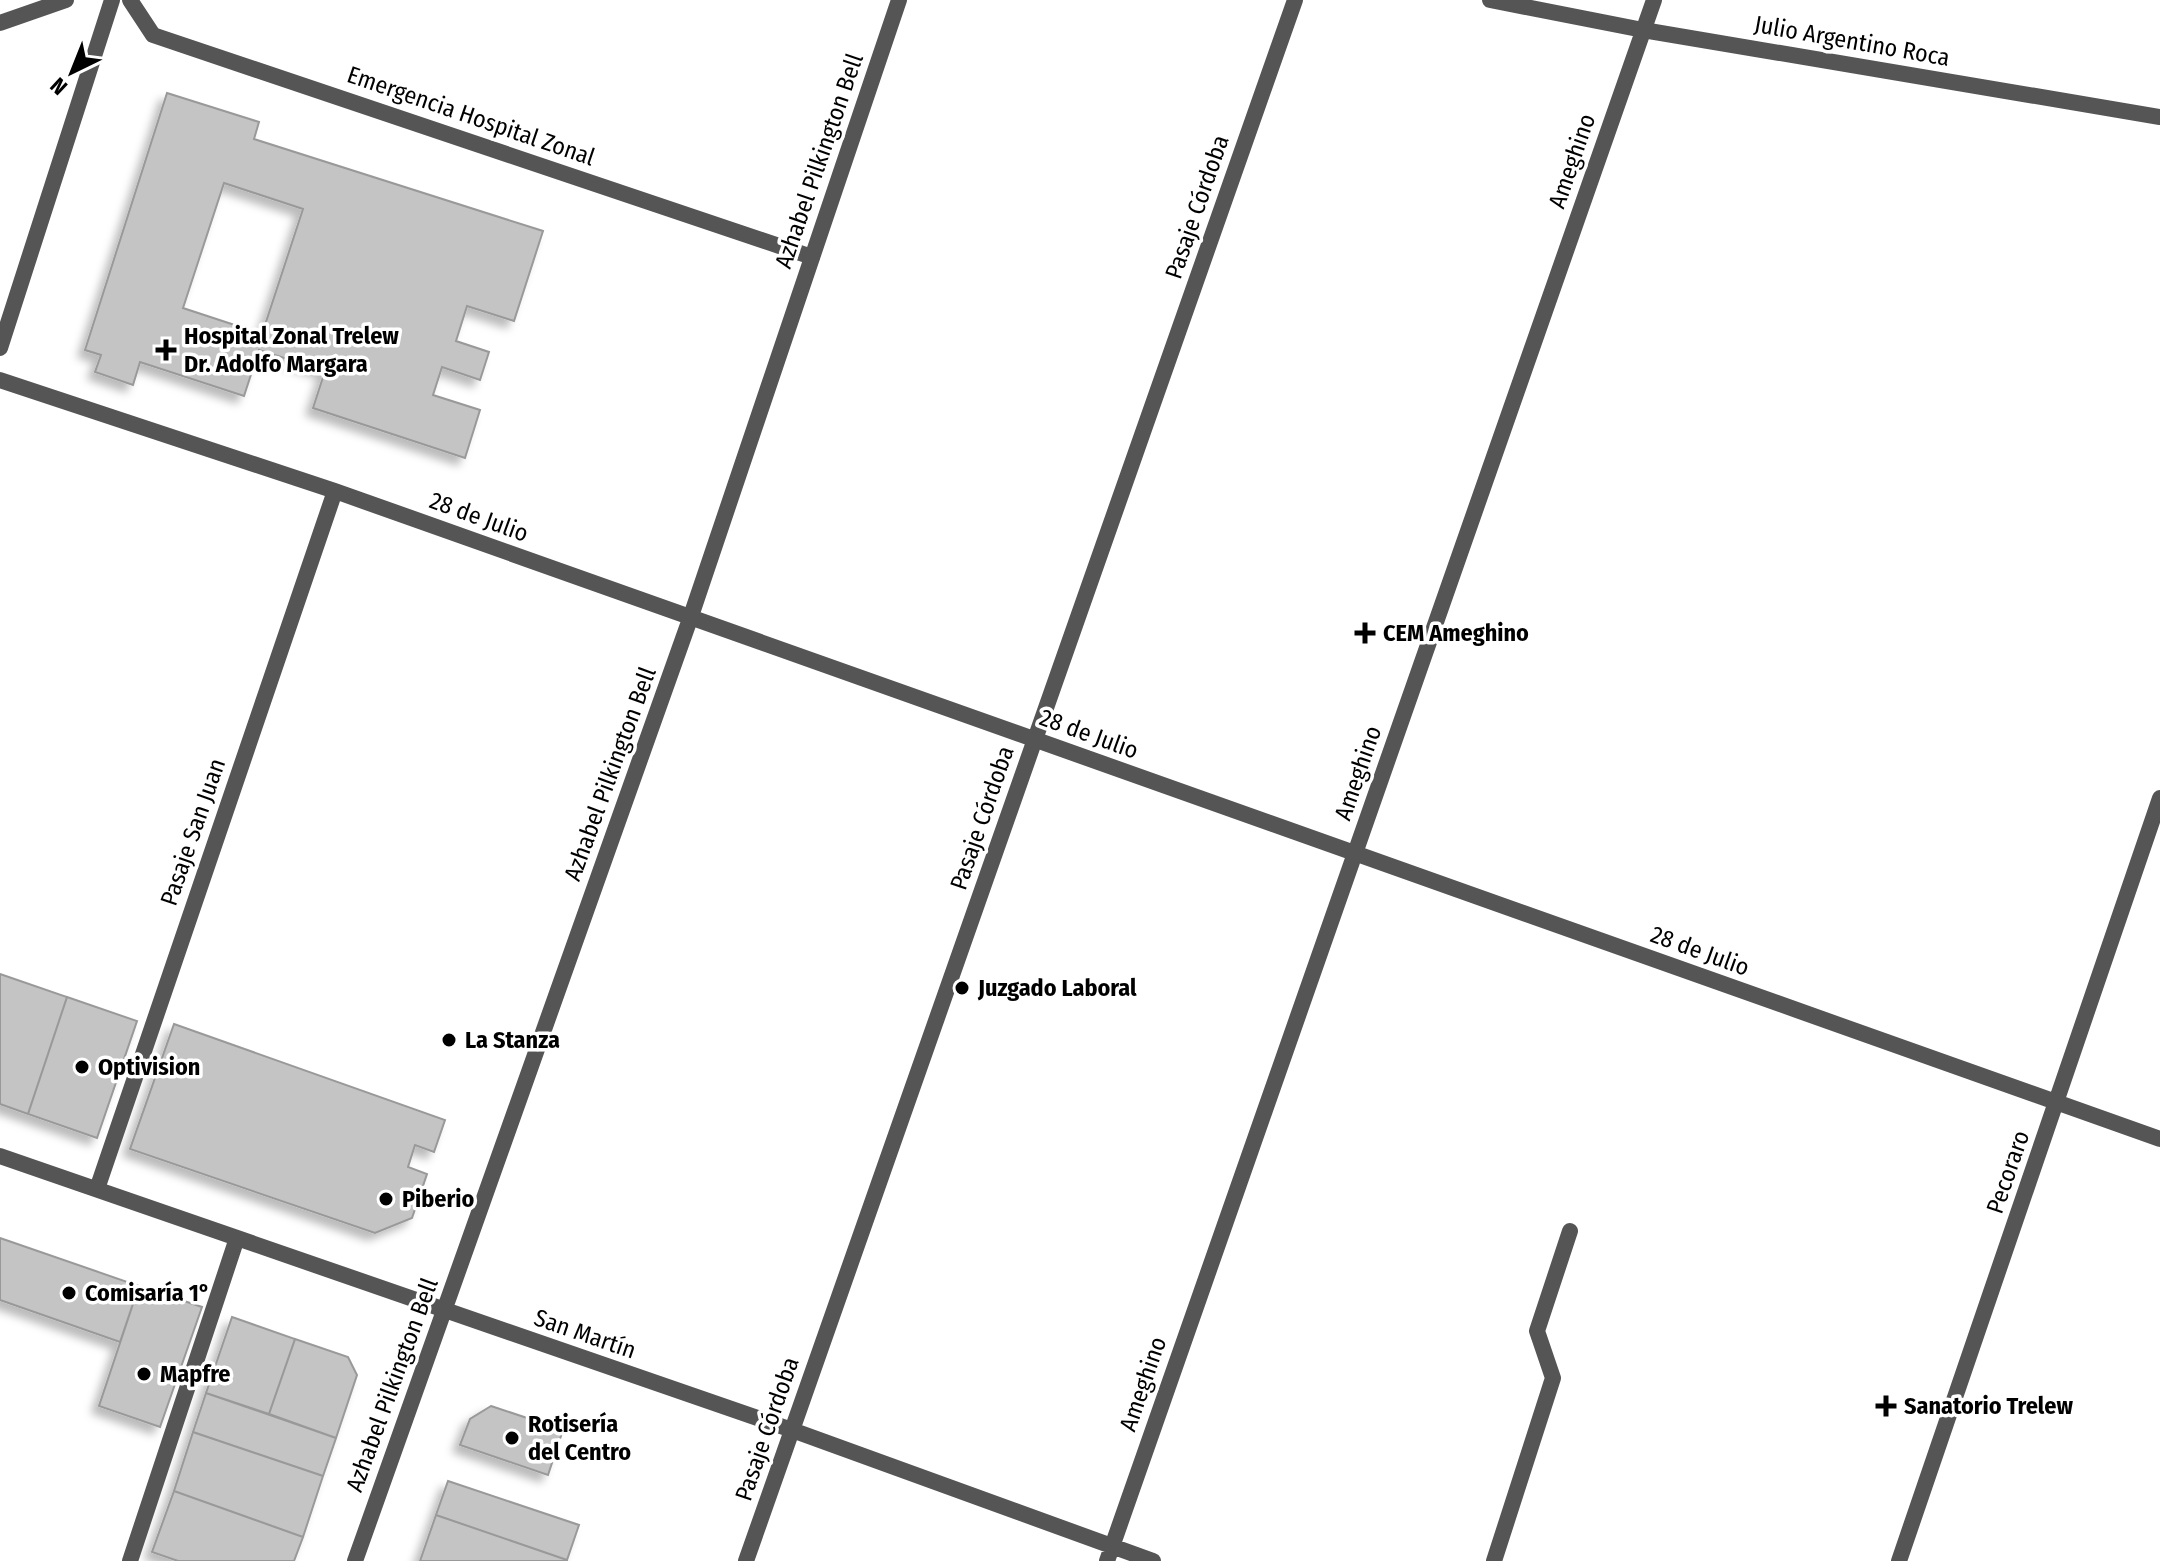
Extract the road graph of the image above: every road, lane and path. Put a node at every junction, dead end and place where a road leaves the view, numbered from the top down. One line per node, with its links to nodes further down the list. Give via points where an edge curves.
1 (66, 0): 8 (street)
2 (112, 0): 12 (street)
3 (130, 0): 11 (street, Emergencia Hospital Zonal, via 153,35)
4 (899, 0): 11 (street, Azhabel Pilkington Bell)
5 (1295, 0): 16 (street, Pasaje Córdoba)
6 (1490, 0): 9 (street, Julio Argentino Roca)
7 (1654, 0): 9 (street, Ameghino)
8 (0, 23)
9 (1643, 30): 10 (street, Julio Argentino Roca); 18 (street, Ameghino)
10 (2160, 117)
11 (812, 257): 15 (street, Azhabel Pilkington Bell)
12 (0, 348)
13 (0, 380): 14 (street, 28 de Julio)
14 (335, 491): 15 (street, 28 de Julio); 22 (street, Pasaje San Juan)
15 (690, 619): 16 (street, 28 de Julio); 25 (street, Azhabel Pilkington Bell)
16 (1035, 740): 18 (street, 28 de Julio); 26 (street, Pasaje Córdoba)
17 (2160, 798): 19 (street, Pecoraro)
18 (1355, 854): 19 (street, 28 de Julio); 27 (street, Ameghino)
19 (2057, 1103): 20 (street, 28 de Julio); 33 (street, Pecoraro)
20 (2160, 1139)
21 (0, 1156): 22 (street, San Martín)
22 (97, 1189): 24 (street, San Martín)
23 (1570, 1231): 32 (street, via 1537,1331 1553,1378)
24 (237, 1238): 25 (street, San Martín); 28 (street)
25 (444, 1311): 26 (street, San Martín); 29 (street, Azhabel Pilkington Bell)
26 (792, 1430): 27 (street, San Martín); 30 (street, Pasaje Córdoba)
27 (1109, 1554): 31 (street, San Martín)
28 (130, 1561)
29 (355, 1561)
30 (746, 1561)
31 (1153, 1561)
32 (1494, 1561)
33 (1899, 1561)

